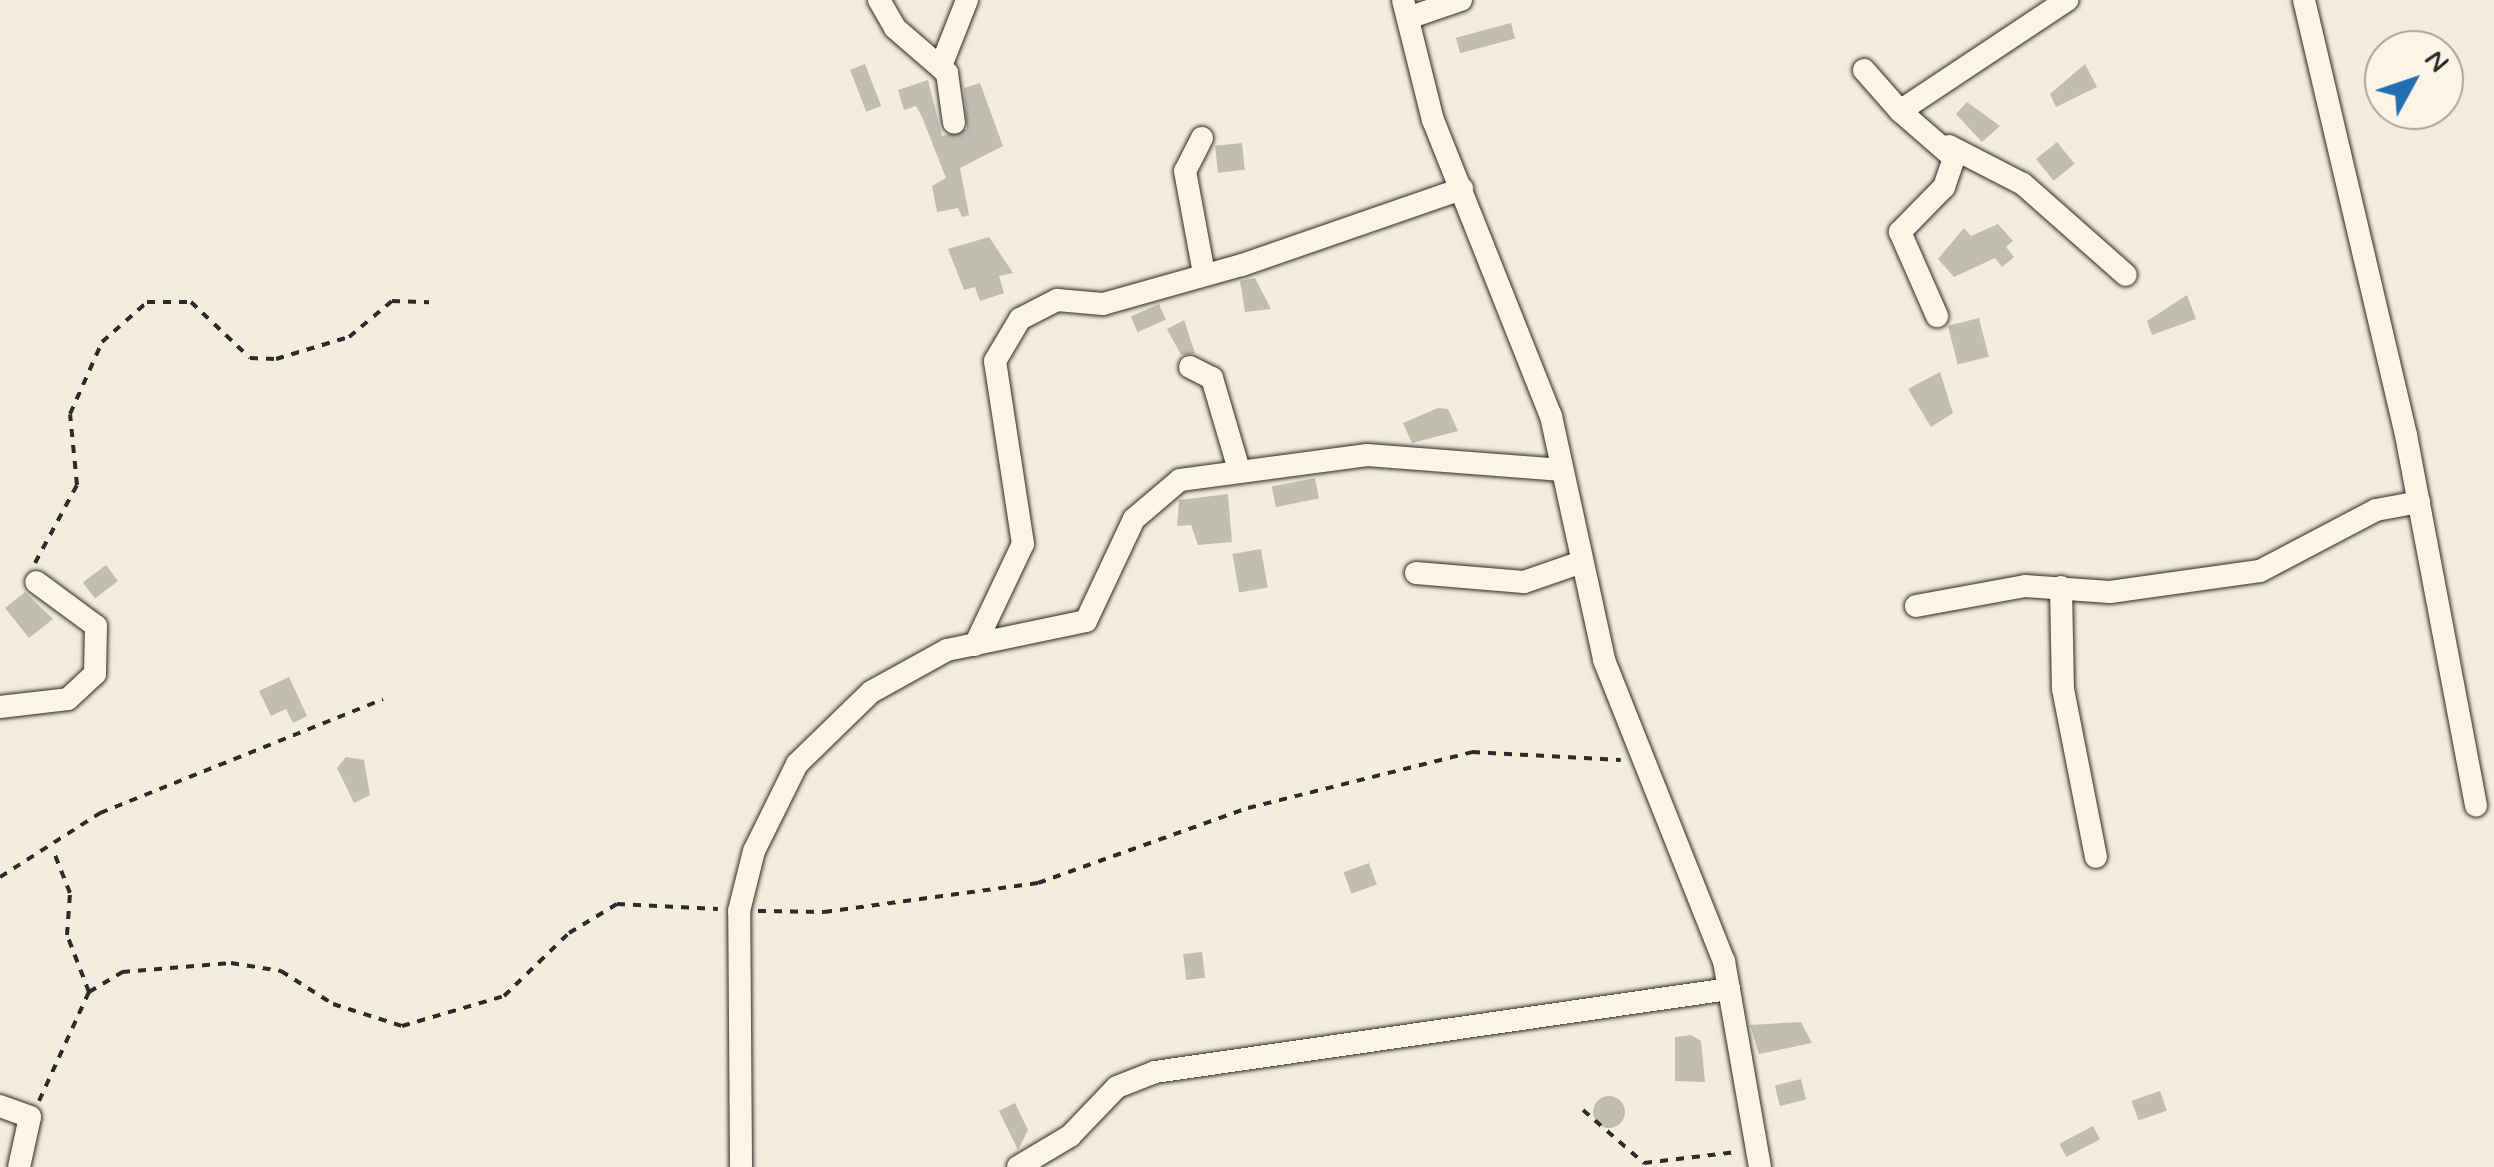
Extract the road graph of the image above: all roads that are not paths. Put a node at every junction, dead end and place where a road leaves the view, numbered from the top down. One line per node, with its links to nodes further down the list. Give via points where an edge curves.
1 (879, 0): 7 (street, via 895,28)
2 (967, 0): 7 (street)
3 (2067, 0): 9 (street)
4 (2304, 0): 20 (street)
5 (1450, 2): 6 (street)
6 (1406, 9): 13 (street)
7 (941, 66): 10 (street, via 952,82)
8 (1864, 70): 9 (street)
9 (1900, 112): 12 (street)
10 (954, 123)
11 (1202, 138): 14 (street, via 1185,171)
12 (1949, 146): 15 (street, via 2023,184); 16 (street, via 1953,171 1944,188 1900,232)
13 (1462, 189): 14 (street); 19 (street, via 1538,376)
14 (1204, 274): 26 (street, via 1103,304 1057,300 1003,336 995,361 1023,544)
15 (2126, 275)
16 (1938, 316)
17 (1190, 367): 18 (street, via 1212,378)
18 (1239, 470): 19 (street, via 1367,455); 26 (street, via 1180,480 1150,502 1120,541 1086,621)
19 (1562, 470): 21 (street)
20 (2419, 502): 24 (street, via 2376,510 2260,571 2110,592); 28 (street)
21 (1576, 564): 22 (street, via 1524,582); 30 (street, via 1604,660 1647,756)
22 (1416, 572)
23 (36, 582): 27 (street, via 96,626 95,674 68,700)
24 (2061, 587): 25 (street); 29 (street, via 2062,690)
25 (1916, 606)
26 (976, 645): 34 (street, via 892,675 797,764 754,850 739,910)
27 (0, 706)
28 (2476, 805)
29 (2096, 857)
30 (1730, 989): 32 (street); 35 (street, via 1155,1072 1117,1087 1060,1144)
31 (0, 1106): 33 (street, via 30,1116)
32 (1758, 1158)
33 (19, 1167)
34 (741, 1167)
35 (1018, 1167)

